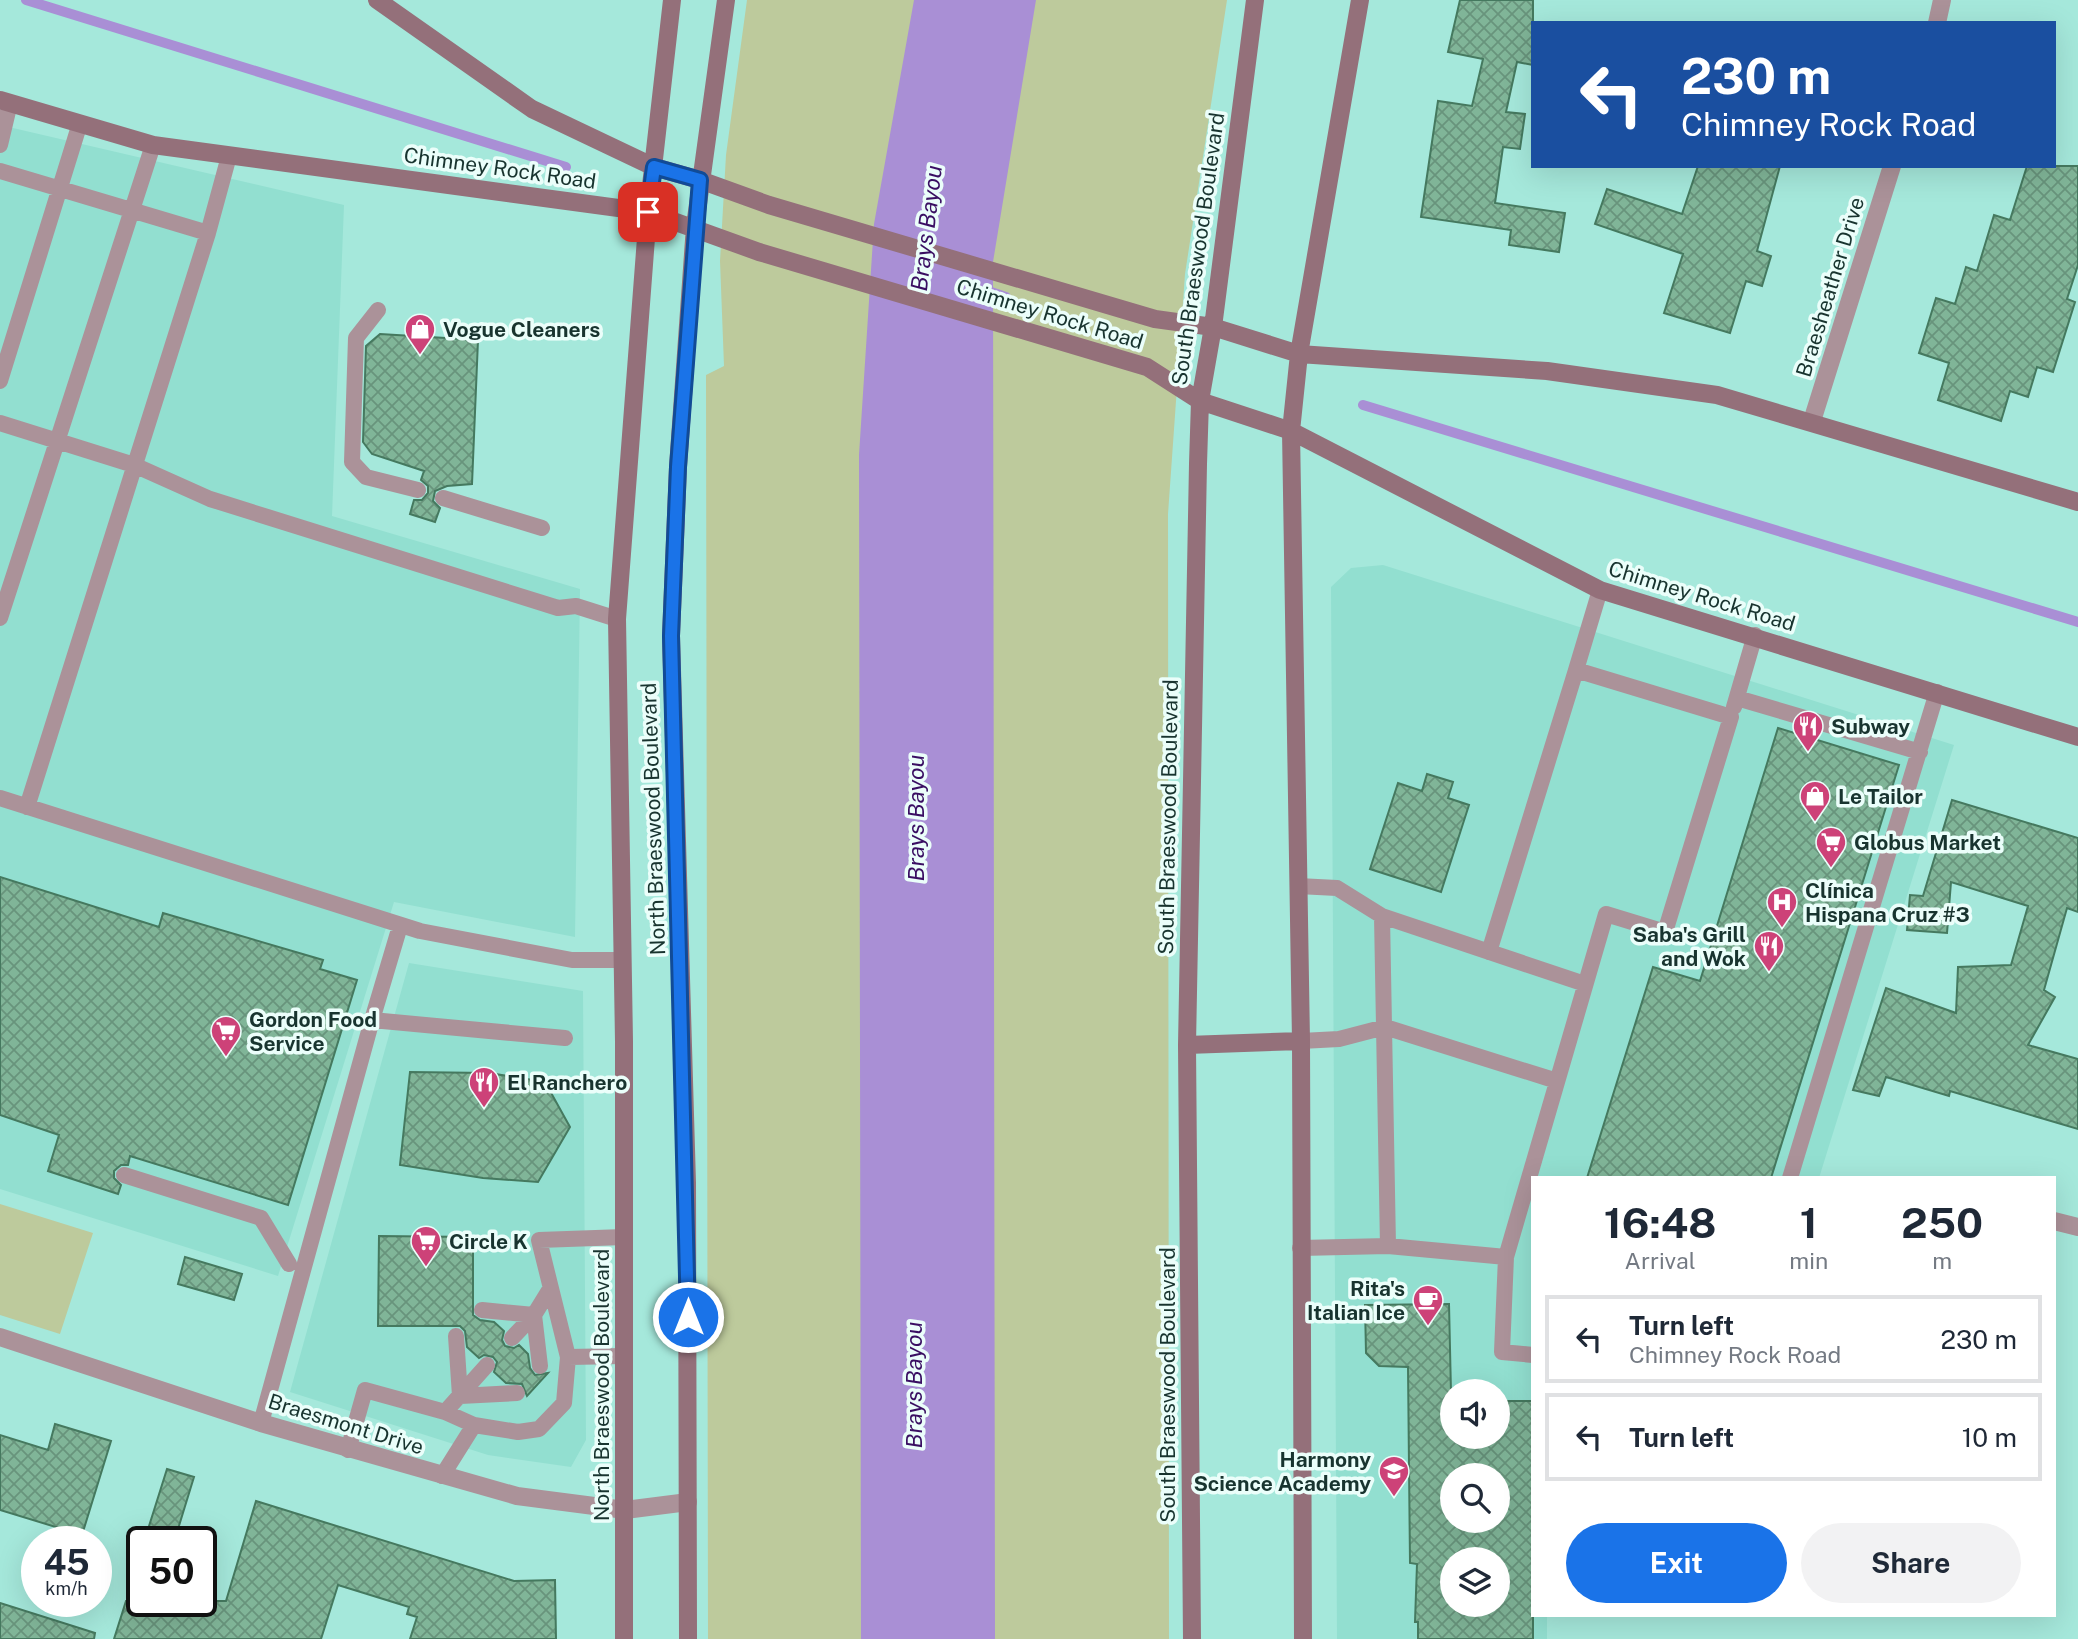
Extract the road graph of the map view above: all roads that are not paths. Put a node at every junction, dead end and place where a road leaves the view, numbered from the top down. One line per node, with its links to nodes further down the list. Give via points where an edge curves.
1 (377, 0): 13 (main road, Chimney Rock Road, via 532,110)
2 (671, 0): 13 (main road, North Braeswood Boulevard)
3 (726, 0): 16 (main road, North Braeswood Boulevard)
4 (1255, 0): 23 (main road, South Braeswood Boulevard)
5 (1360, 0): 24 (main road)
6 (1942, 0): 7 (street)
7 (1937, 21)
8 (5, 102): 9 (main road, Chimney Rock Road); 10 (lane)
9 (80, 122): 11 (main road, Chimney Rock Road); 17 (lane)
10 (0, 145)
11 (153, 145): 12 (main road, Chimney Rock Road); 18 (lane)
12 (229, 156): 19 (main road, Chimney Rock Road); 21 (lane)
13 (654, 167): 16 (main road, Chimney Rock Road); 19 (main road, North Braeswood Boulevard)
14 (1891, 168): 27 (street, Braesheather Drive)
15 (0, 171): 17 (lane)
16 (700, 180): 20 (main road, North Braeswood Boulevard); 23 (main road, Chimney Rock Road, via 769,205 1155,320)
17 (60, 188): 18 (lane); 25 (lane)
18 (133, 211): 21 (lane); 30 (lane)
19 (648, 212): 20 (main road, Chimney Rock Road); 38 (main road, North Braeswood Boulevard)
20 (695, 226): 26 (main road, Chimney Rock Road, via 759,251 1147,366); 87 (main road, North Braeswood Boulevard, via 671,636 687,1183)
21 (208, 233): 31 (lane)
22 (379, 310): 32 (lane, via 356,338 352,462 366,477)
23 (1213, 327): 24 (main road, Chimney Rock Road); 26 (main road, South Braeswood Boulevard)
24 (1299, 354): 27 (main road, via 1547,371 1717,395); 29 (main road)
25 (0, 381)
26 (1200, 401): 29 (main road, Chimney Rock Road); 58 (main road, South Braeswood Boulevard)
27 (1812, 421): 34 (main road)
28 (0, 423): 30 (lane)
29 (1291, 431): 36 (main road, Chimney Rock Road); 48 (main road)
30 (57, 442): 31 (lane); 37 (lane)
31 (134, 465): 38 (lane, via 210,499 288,524 558,608 576,606); 47 (lane)
32 (418, 490)
33 (443, 498): 35 (lane)
34 (2078, 502)
35 (542, 528)
36 (1600, 590): 39 (main road, Chimney Rock Road); 40 (lane)
37 (0, 618)
38 (617, 619): 52 (main road, North Braeswood Boulevard)
39 (1755, 635): 41 (main road, Chimney Rock Road); 42 (lane)
40 (1576, 670): 43 (lane); 51 (lane)
41 (1937, 692): 44 (main road, Chimney Rock Road); 45 (lane)
42 (1737, 698): 43 (lane); 45 (lane)
43 (1731, 718): 53 (lane, via 1665,932 1606,914)
44 (2078, 737)
45 (1920, 752): 61 (lane)
46 (0, 798): 47 (lane)
47 (27, 807): 50 (lane)
48 (1298, 886): 49 (lane, via 1337,888); 57 (main road)
49 (1382, 916): 51 (lane); 55 (lane)
50 (400, 926): 52 (lane, via 572,960); 54 (lane)
51 (1489, 951): 53 (lane)
52 (622, 960): 64 (main road, North Braeswood Boulevard)
53 (1585, 984): 59 (lane)
54 (372, 1020): 56 (lane); 83 (lane)
55 (1385, 1027): 57 (lane, via 1339,1039); 59 (lane); 65 (lane)
56 (565, 1038)
57 (1300, 1041): 58 (main road); 66 (main road)
58 (1187, 1045): 91 (main road, South Braeswood Boulevard)
59 (1557, 1081): 67 (lane)
60 (124, 1175): 68 (lane, via 261,1218)
61 (1791, 1176)
62 (2056, 1222): 63 (street)
63 (2078, 1227)
64 (624, 1237): 69 (lane, via 539,1240); 76 (main road, North Braeswood Boulevard)
65 (1388, 1246): 66 (lane); 67 (lane)
66 (1300, 1248): 92 (main road)
67 (1506, 1257): 75 (lane, via 1502,1352)
68 (289, 1264)
69 (550, 1289): 71 (lane); 77 (lane)
70 (482, 1310): 71 (lane)
71 (534, 1315): 74 (lane); 79 (lane)
72 (456, 1336): 81 (lane)
73 (0, 1337): 83 (street, Braesmont Drive)
74 (512, 1338)
75 (1531, 1354)
76 (624, 1356): 77 (lane); 88 (main road, North Braeswood Boulevard)
77 (568, 1357): 84 (lane, via 564,1403 539,1429 518,1432)
78 (487, 1366): 81 (lane)
79 (540, 1366)
80 (517, 1393): 81 (lane)
81 (460, 1396): 82 (lane)
82 (445, 1412): 84 (lane); 85 (lane, via 365,1390)
83 (261, 1423): 85 (street, Braesmont Drive)
84 (474, 1425): 86 (lane)
85 (348, 1450): 86 (street, Braesmont Drive)
86 (442, 1476): 88 (street, Braesmont Drive, via 517,1496)
87 (688, 1502): 88 (street, Braesmont Drive); 90 (main road, North Braeswood Boulevard)
88 (625, 1510): 89 (main road, North Braeswood Boulevard)
89 (624, 1639)
90 (688, 1639)
91 (1192, 1639)
92 (1303, 1639)

